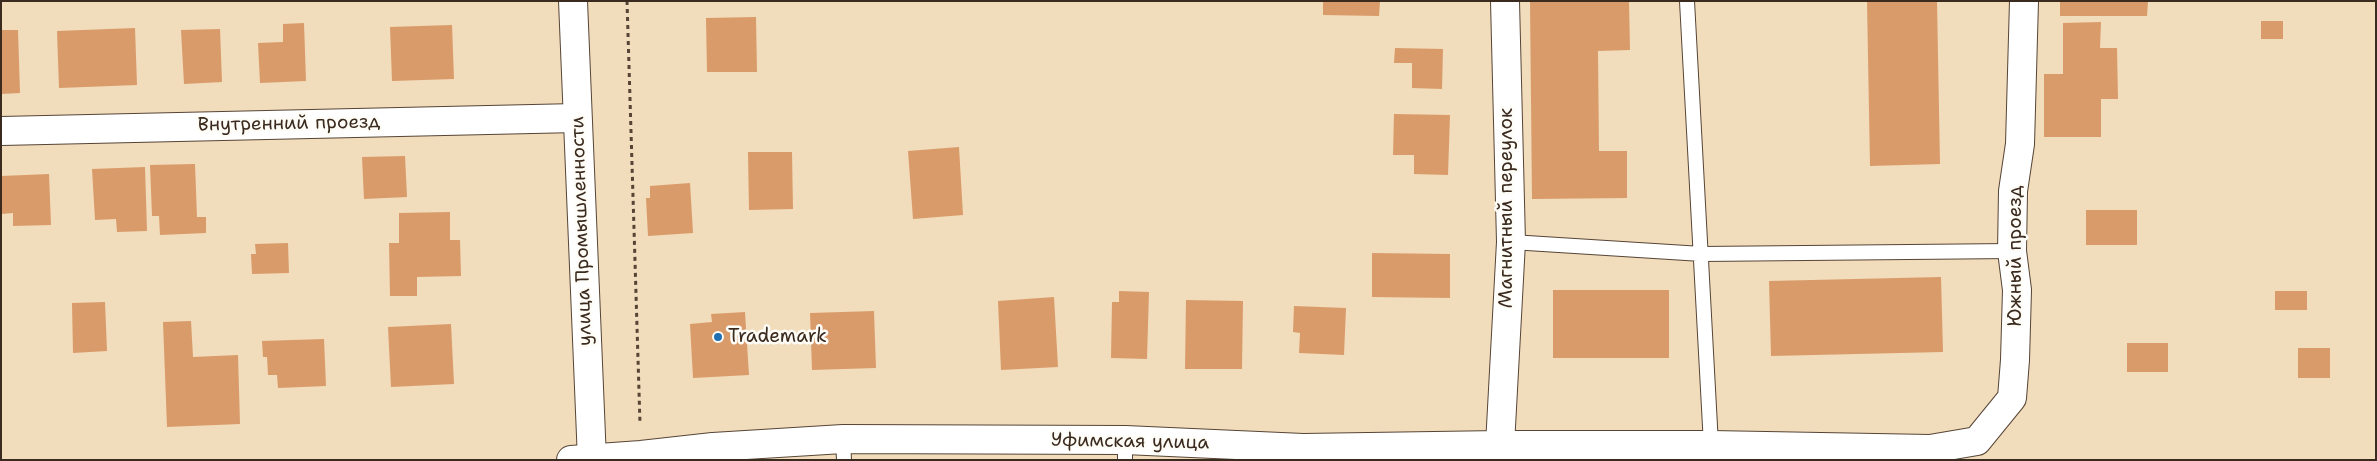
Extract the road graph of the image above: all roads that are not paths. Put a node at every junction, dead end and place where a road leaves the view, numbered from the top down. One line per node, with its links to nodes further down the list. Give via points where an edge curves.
1 (573, 1): 5 (street, улица Промышленности)
2 (1505, 1): 7 (street, Магнитный переулок)
3 (1687, 1): 9 (lane)
4 (2024, 1): 8 (street, Южный проезд, via 2020,144)
5 (577, 118): 6 (street, Внутренний проезд); 17 (street, улица Промышленности)
6 (1, 131)
7 (1511, 242): 9 (lane); 10 (street, Магнитный переулок)
8 (2012, 251): 9 (lane); 15 (street, Южный проезд, via 2017,290 2012,398 1977,441)
9 (1702, 254): 11 (lane)
10 (1500, 445): 11 (street, Уфимская улица); 14 (street, Уфимская улица)
11 (1711, 445): 15 (street, Уфимская улица)
12 (844, 449): 13 (street, Уфимская улица); 17 (street, Уфимская улица, via 713,447)
13 (1125, 450): 14 (street, Уфимская улица)
14 (1303, 454)
15 (1929, 454)
16 (571, 460): 17 (street, Уфимская улица)
17 (592, 460)

